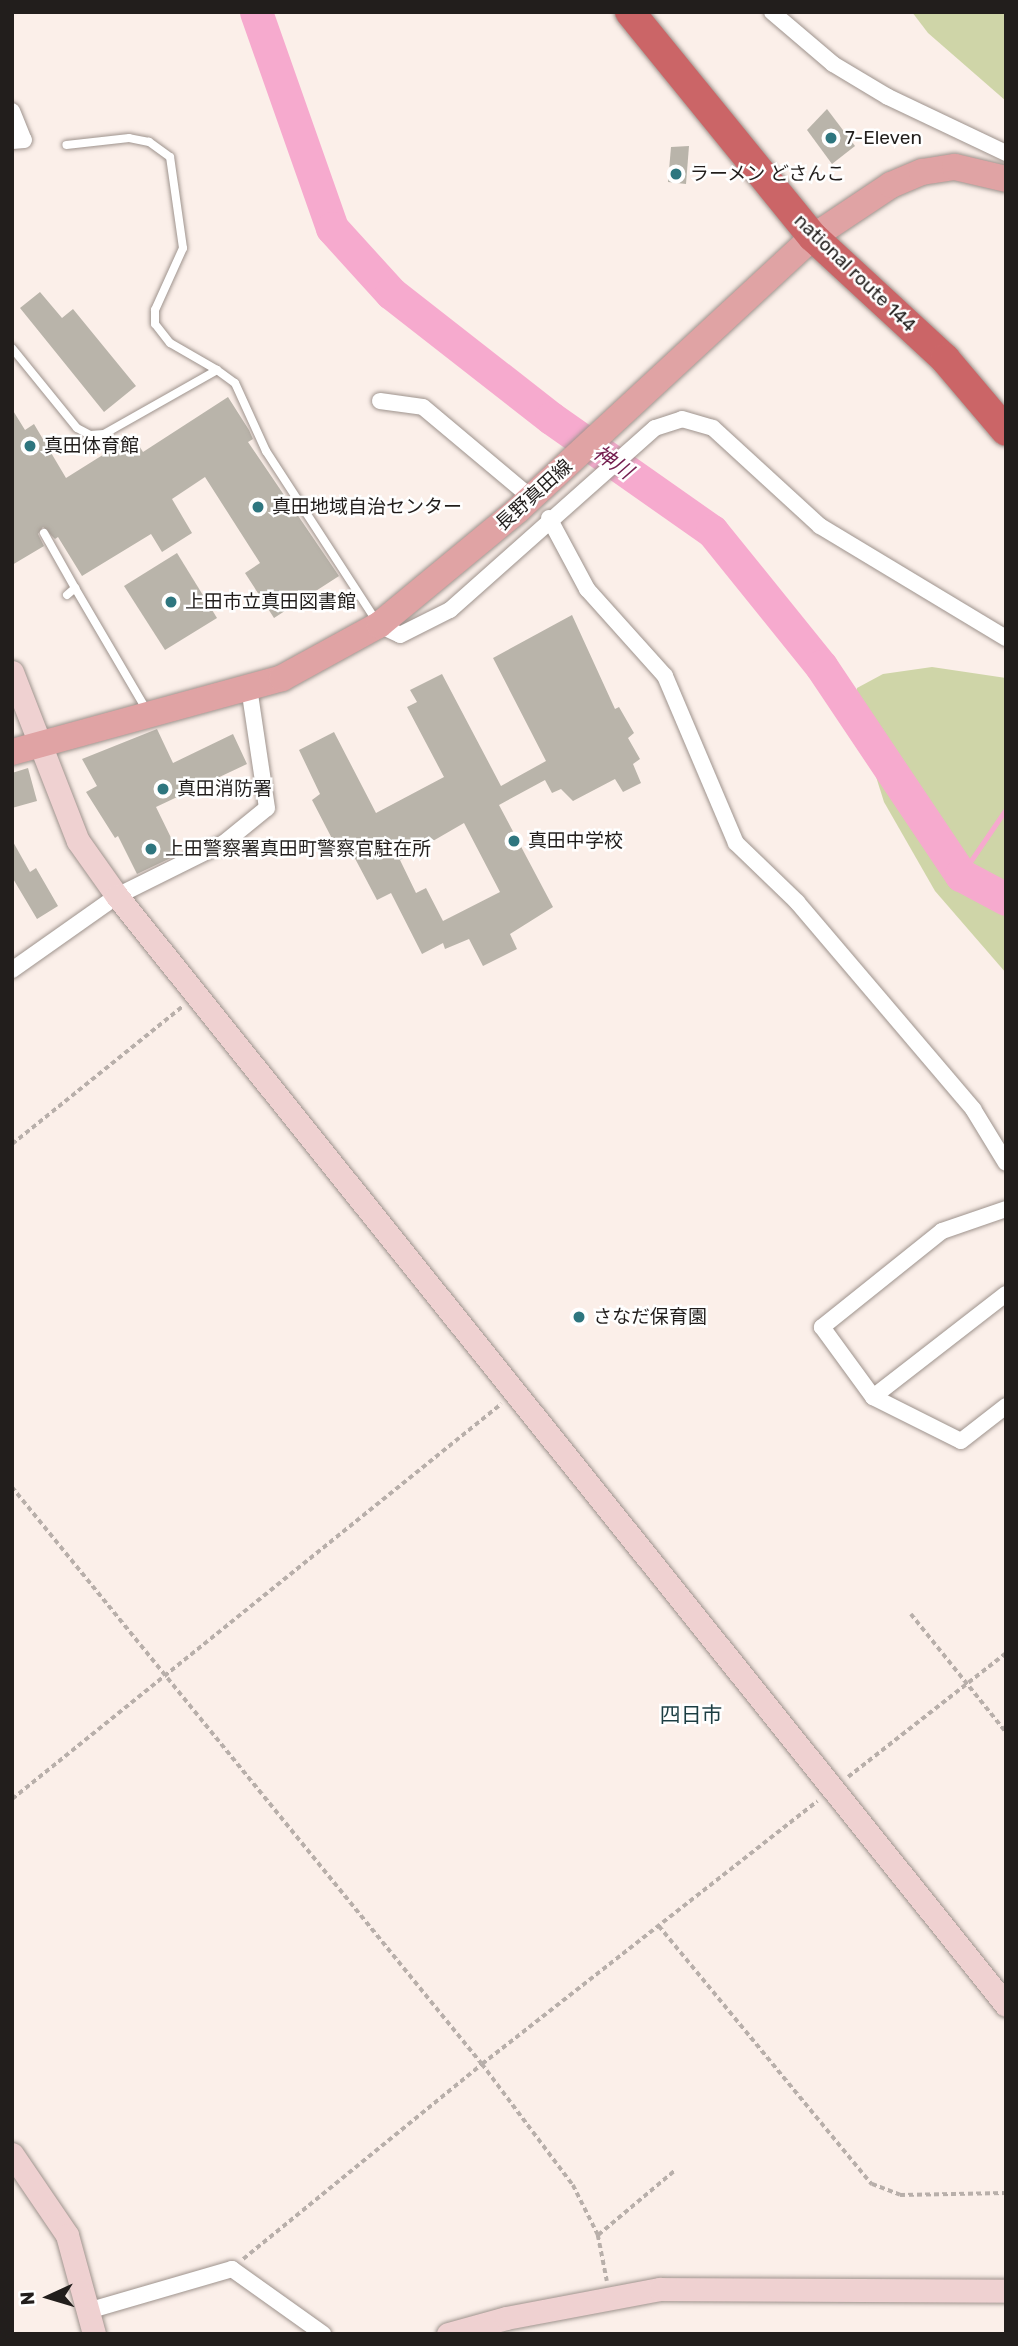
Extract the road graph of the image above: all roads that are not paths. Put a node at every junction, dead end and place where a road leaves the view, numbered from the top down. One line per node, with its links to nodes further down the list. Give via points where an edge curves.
1 (629, 12): 8 (highway, national route 144)
2 (772, 12): 6 (street, via 833,64 877,91)
3 (12, 111): 4 (street, via 24,139)
4 (12, 141)
5 (66, 145): 10 (lane, via 129,138 149,142 170,158 183,248 155,310 155,324 170,343)
6 (1006, 153)
7 (1006, 179): 8 (main road, 長野真田線, via 955,167 922,172 891,185)
8 (813, 237): 12 (highway, national route 144, via 944,359); 13 (main road, 長野真田線, via 660,382)
9 (12, 348): 10 (lane, via 77,428 90,435 104,434)
10 (216, 370): 18 (lane, via 235,383 266,452)
11 (380, 401): 13 (street, via 423,407)
12 (1006, 431)
13 (529, 491): 18 (main road, 長野真田線)
14 (549, 518): 18 (street, via 478,590 450,610 400,635); 19 (street, via 655,428 682,419 713,428 820,526); 27 (street, via 587,589 665,676 736,843 797,902 973,1109)
15 (44, 533): 16 (lane)
16 (75, 588): 17 (lane); 22 (lane)
17 (67, 594)
18 (379, 625): 21 (main road, 長野真田線, via 282,678)
19 (1006, 638)
20 (12, 672): 23 (street)
21 (249, 687): 22 (main road, 長野真田線); 25 (street, via 267,808 225,843)
22 (149, 715): 23 (main road, 長野真田線)
23 (40, 745): 24 (main road, 長野真田線); 25 (street, via 78,841)
24 (12, 752)
25 (117, 896): 26 (street); 32 (street)
26 (12, 970)
27 (1006, 1163)
28 (1006, 1209): 30 (street, via 942,1231 822,1328)
29 (1006, 1294): 30 (street)
30 (873, 1397): 31 (street, via 961,1441)
31 (1006, 1406)
32 (1006, 2005)
33 (12, 2154): 35 (street, via 66,2235)
34 (1006, 2291): 36 (street, via 711,2287 610,2297)
35 (91, 2310): 37 (street); 38 (street, via 232,2269)
36 (463, 2332)
37 (94, 2334)
38 (323, 2334)

